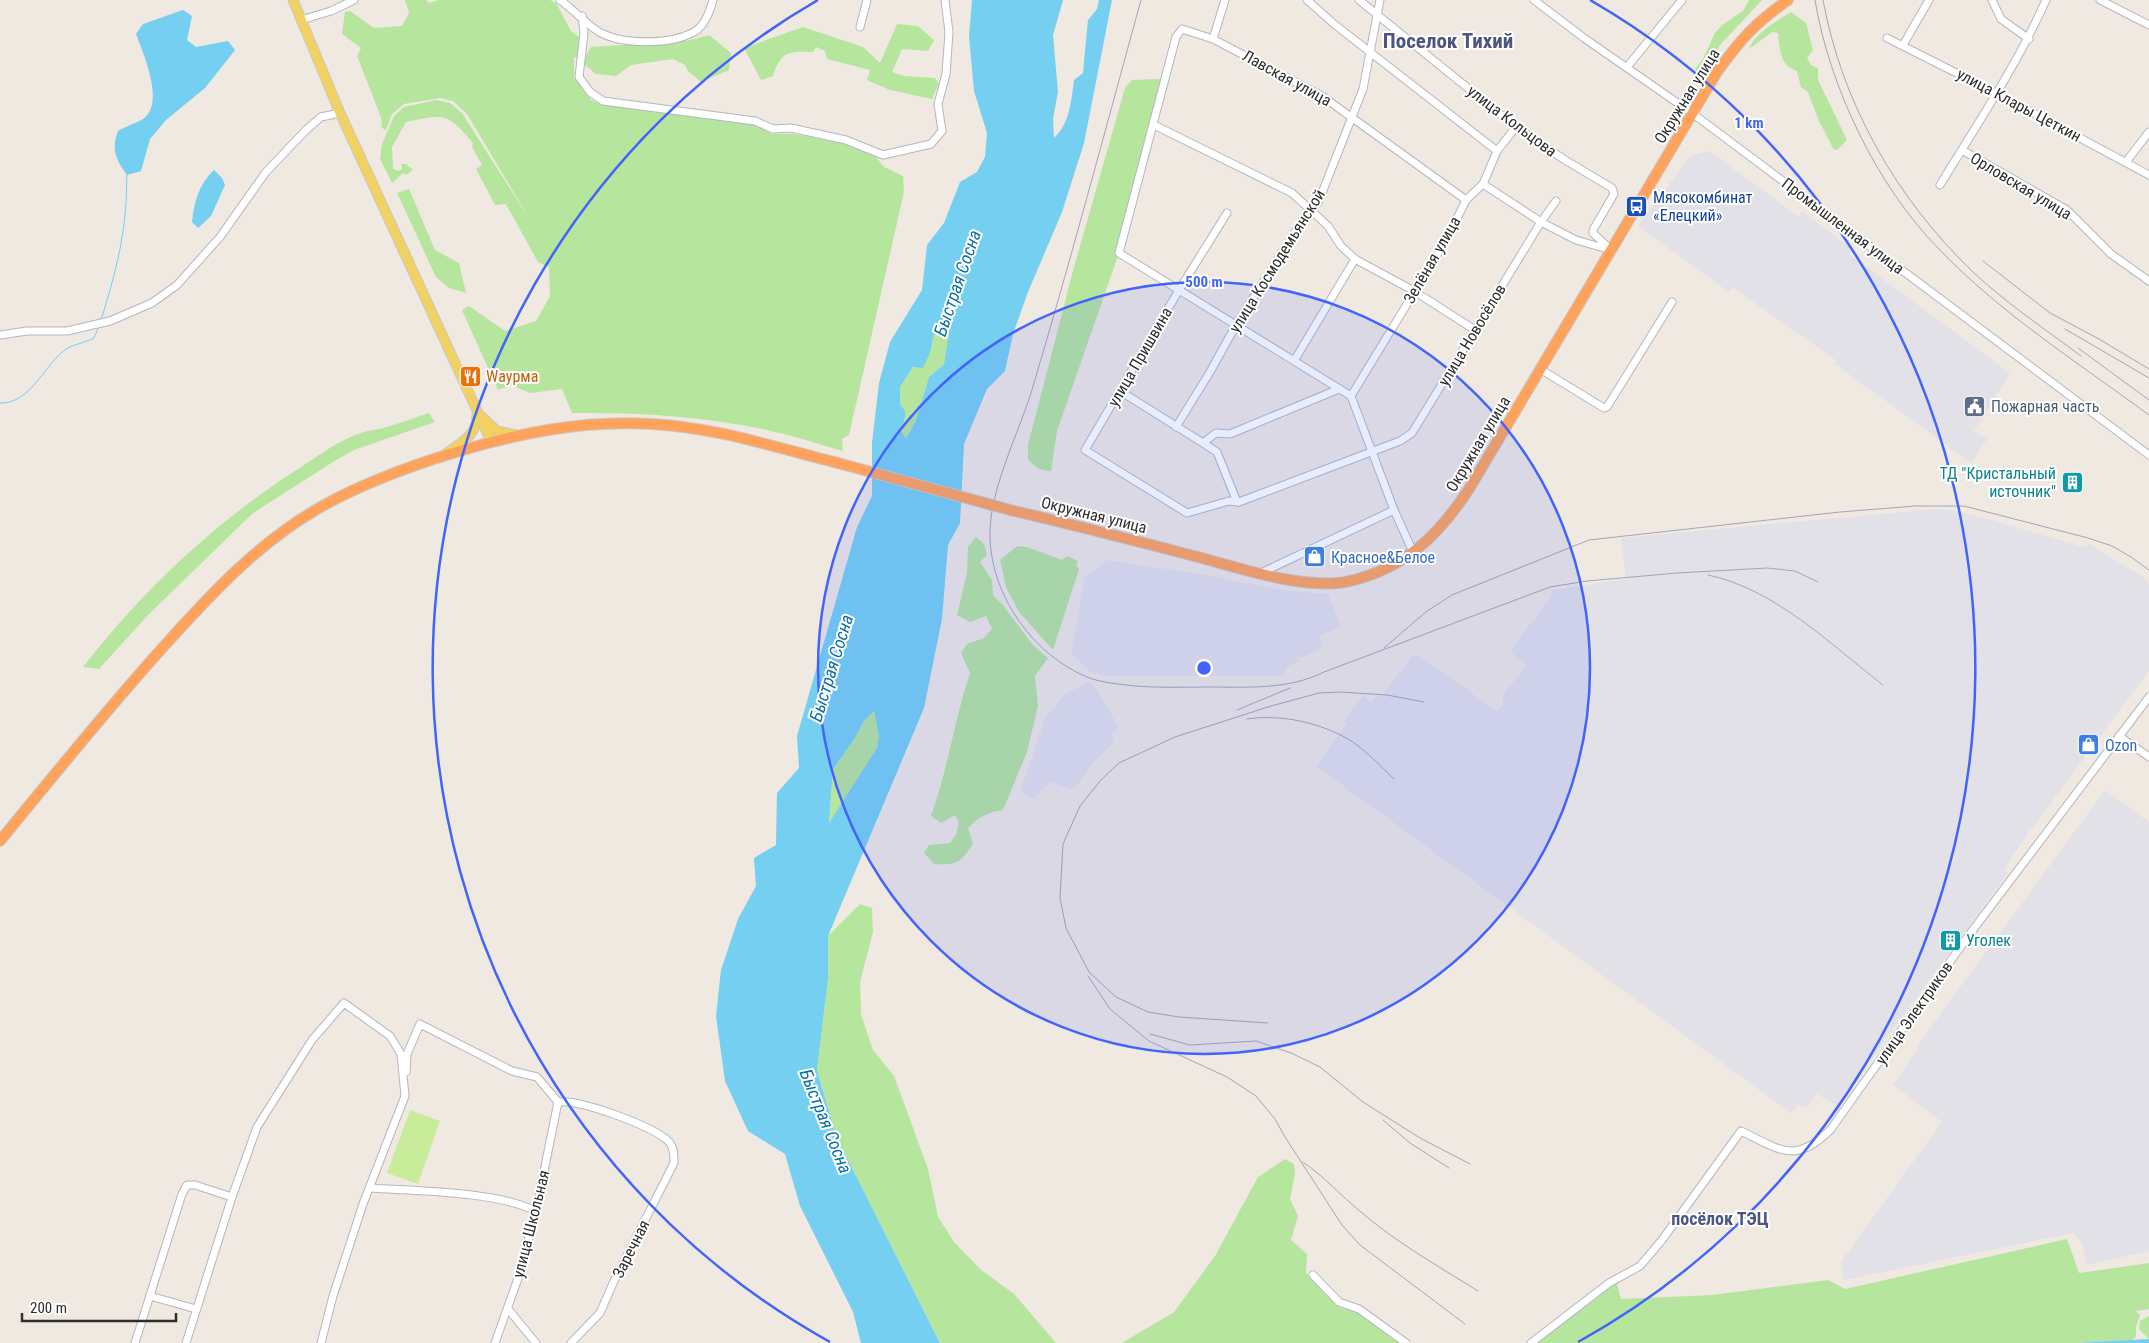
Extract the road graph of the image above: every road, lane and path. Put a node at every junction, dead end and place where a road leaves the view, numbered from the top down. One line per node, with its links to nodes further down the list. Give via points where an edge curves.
1 (293, 0): 20 (main road)
2 (354, 0): 20 (street)
3 (560, 0): 19 (street)
4 (713, 0): 19 (street, via 708,16 695,32 669,40 637,42 617,38 600,32)
5 (867, 0): 22 (street)
6 (945, 0): 19 (street, via 949,32 946,74 938,104 942,131 931,144 883,155 846,140 791,128 773,129 755,120 602,101 579,77 584,33)
7 (1225, 0): 24 (street)
8 (1307, 0): 27 (street)
9 (1359, 0): 18 (street, улица Кольцова)
10 (1380, 0): 18 (street, улица Космодемьянской)
11 (1534, 0): 28 (street, Промышленная улица)
12 (1682, 0): 28 (street)
13 (1788, 0): 31 (highway, Окружная улица, via 1739,41)
14 (1928, 0): 26 (street)
15 (1992, 0): 25 (street, via 2001,19)
16 (2046, 0): 25 (street)
17 (2100, 0): 21 (street)
18 (1378, 14): 27 (street, улица Космодемьянской); 34 (street, улица Кольцова)
19 (582, 16)
20 (301, 20): 30 (main road)
21 (2149, 25)
22 (860, 27)
23 (1887, 38): 26 (street, улица Клары Цеткин)
24 (1214, 39): 32 (street, Лавская улица, via 1322,96); 33 (street, Лавская улица, via 1182,29 1176,37)
25 (2029, 39): 29 (street)
26 (1903, 45): 29 (street, улица Клары Цеткин)
27 (1369, 51): 32 (street, улица Космодемьянской, via 1363,89); 37 (street)
28 (1627, 67): 31 (street, Промышленная улица)
29 (1998, 94): 36 (street); 38 (street, улица Клары Цеткин)
30 (340, 113): 55 (street, via 321,117 306,130 266,172 220,237 177,285 152,303 110,321 67,331); 61 (main road)
31 (1692, 113): 47 (highway, Окружная улица); 68 (street, Промышленная улица)
32 (1353, 117): 42 (street, Лавская улица); 44 (street, улица Космодемьянской, via 1318,203)
33 (1154, 125): 44 (street, via 1292,193); 50 (street, via 1119,253)
34 (1516, 127): 37 (street, Зелёная улица); 47 (street, улица Кольцова, via 1612,188 1614,194 1593,230)
35 (2149, 132): 38 (street)
36 (1962, 150): 41 (street); 49 (street, Орловская улица, via 2067,210 2110,254)
37 (1497, 151): 40 (street, Зелёная улица)
38 (2126, 162): 39 (street, улица Клары Цеткин)
39 (2149, 175)
40 (1483, 184): 42 (street, Зелёная улица); 46 (street)
41 (1940, 186)
42 (1466, 200): 51 (street, Зелёная улица, via 1449,235)
43 (1556, 201): 46 (street, улица Новосёлов)
44 (1310, 208): 48 (street); 53 (street, улица Космодемьянской)
45 (1227, 213): 50 (street, улица Пришвина)
46 (1541, 222): 47 (street, via 1576,240); 54 (street, улица Новосёлов)
47 (1611, 250): 57 (highway, Окружная улица)
48 (1355, 259): 51 (street); 56 (street)
49 (2149, 281)
50 (1179, 290): 53 (street); 59 (street, улица Пришвина)
51 (1414, 291): 54 (street); 60 (street, Зелёная улица)
52 (1672, 302): 57 (street, via 1606,408)
53 (1236, 325): 56 (street); 62 (street, улица Космодемьянской)
54 (1475, 330): 67 (street, улица Новосёлов, via 1412,433 1400,441)
55 (0, 335)
56 (1294, 361): 58 (street)
57 (1540, 369): 72 (highway, Окружная улица, via 1453,513 1427,542)
58 (1339, 389): 60 (street); 65 (street, via 1230,434 1216,433)
59 (1120, 391): 62 (street); 66 (street, улица Пришвина)
60 (1351, 396): 67 (street)
61 (477, 412): 63 (main road, via 497,431); 64 (main road); 69 (main road, via 473,433)
62 (1176, 427): 65 (street)
63 (516, 435): 64 (highway, Окружная улица); 73 (highway, Окружная улица, bridge, via 610,423 700,429)
64 (491, 441): 69 (highway, Окружная улица)
65 (1203, 443): 70 (street, via 1216,452)
66 (1085, 450): 70 (street, улица Новосёлов, via 1187,513 1229,501)
67 (1372, 450): 70 (street, улица Новосёлов); 71 (street)
68 (2149, 455)
69 (444, 456): 77 (highway, Окружная улица, via 355,489 292,525 254,554 206,599 144,668)
70 (1237, 502)
71 (1394, 510): 72 (street); 73 (street)
72 (1413, 552): 73 (highway, Окружная улица, via 1380,571 1348,582 1311,583)
73 (1261, 573)
74 (2149, 697): 75 (street, улица Электриков)
75 (2119, 736): 76 (street); 94 (street, улица Электриков, via 1969,935 1824,1136 1804,1150 1793,1150 1779,1149 1741,1132 1640,1266 1609,1283)
76 (2149, 757)
77 (0, 841)
78 (404, 1087): 79 (street, via 407,1054 420,1024 512,1071 537,1077); 80 (street, via 406,1096); 81 (street, via 401,1054 390,1036 344,1003 312,1040 257,1127)
79 (558, 1102): 82 (street, улица Школьная); 92 (street, Заречная, via 587,1105 666,1139 673,1147 674,1163 600,1313)
80 (370, 1188): 82 (street, via 489,1198 523,1205); 89 (street, via 333,1296)
81 (232, 1197): 84 (street, via 187,1185); 85 (street)
82 (535, 1211): 86 (street, улица Школьная)
83 (1313, 1276): 93 (street, via 1339,1302 1359,1309)
84 (150, 1296): 85 (street); 87 (street)
85 (196, 1309): 88 (street)
86 (508, 1309): 90 (street, улица Школьная); 91 (street)
87 (135, 1343)
88 (186, 1343)
89 (321, 1343)
90 (495, 1343)
91 (536, 1343)
92 (571, 1343)
93 (1406, 1343)
94 (1532, 1343)

